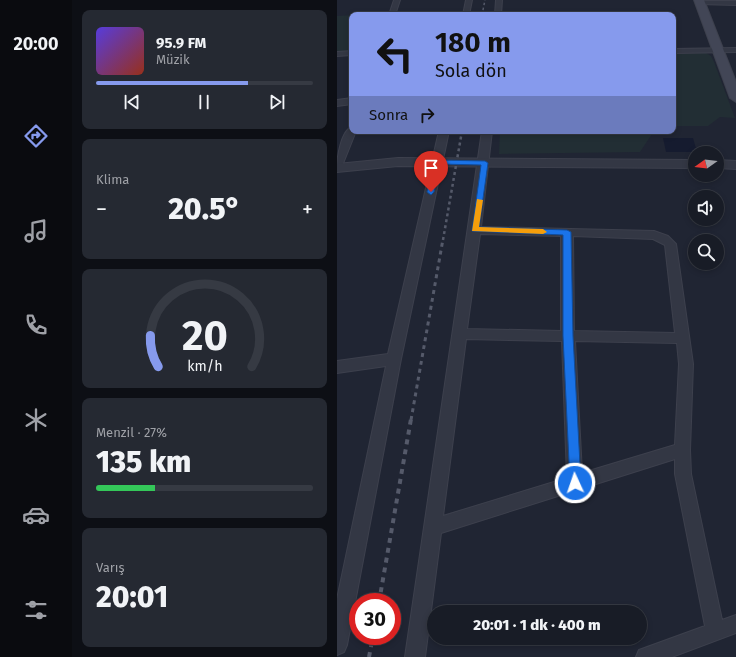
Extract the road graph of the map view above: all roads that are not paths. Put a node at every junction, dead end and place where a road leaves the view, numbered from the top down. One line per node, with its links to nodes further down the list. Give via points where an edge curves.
1 (397, 0): 6 (street)
2 (469, 0): 7 (street)
3 (499, 0): 8 (street)
4 (700, 2): 5 (street); 9 (main road)
5 (736, 3)
6 (393, 12)
7 (467, 12)
8 (498, 12)
9 (718, 50): 10 (street); 11 (street); 14 (main road)
10 (736, 50)
11 (676, 51)
12 (349, 53): 13 (street)
13 (337, 54)
14 (736, 98)
15 (349, 101): 16 (street)
16 (337, 103)
17 (350, 134): 25 (street)
18 (443, 134): 20 (street)
19 (487, 134): 21 (street)
20 (437, 162): 21 (street); 25 (street); 31 (street)
21 (485, 163): 22 (street); 26 (street)
22 (688, 164)
23 (724, 164): 24 (street)
24 (736, 165)
25 (337, 167)
26 (475, 230): 27 (street); 28 (street)
27 (567, 232): 29 (street); 30 (street, via 654,235 670,244)
28 (461, 334): 29 (street); 35 (street)
29 (568, 336): 30 (street); 34 (street)
30 (682, 338): 33 (street, via 686,364)
31 (394, 359): 32 (street); 38 (street)
32 (337, 367)
33 (682, 450): 34 (street); 37 (street, via 683,474)
34 (575, 483): 35 (street)
35 (434, 527): 39 (street)
36 (736, 624): 37 (street)
37 (715, 631): 40 (street)
38 (337, 645)
39 (415, 657)
40 (646, 657)

